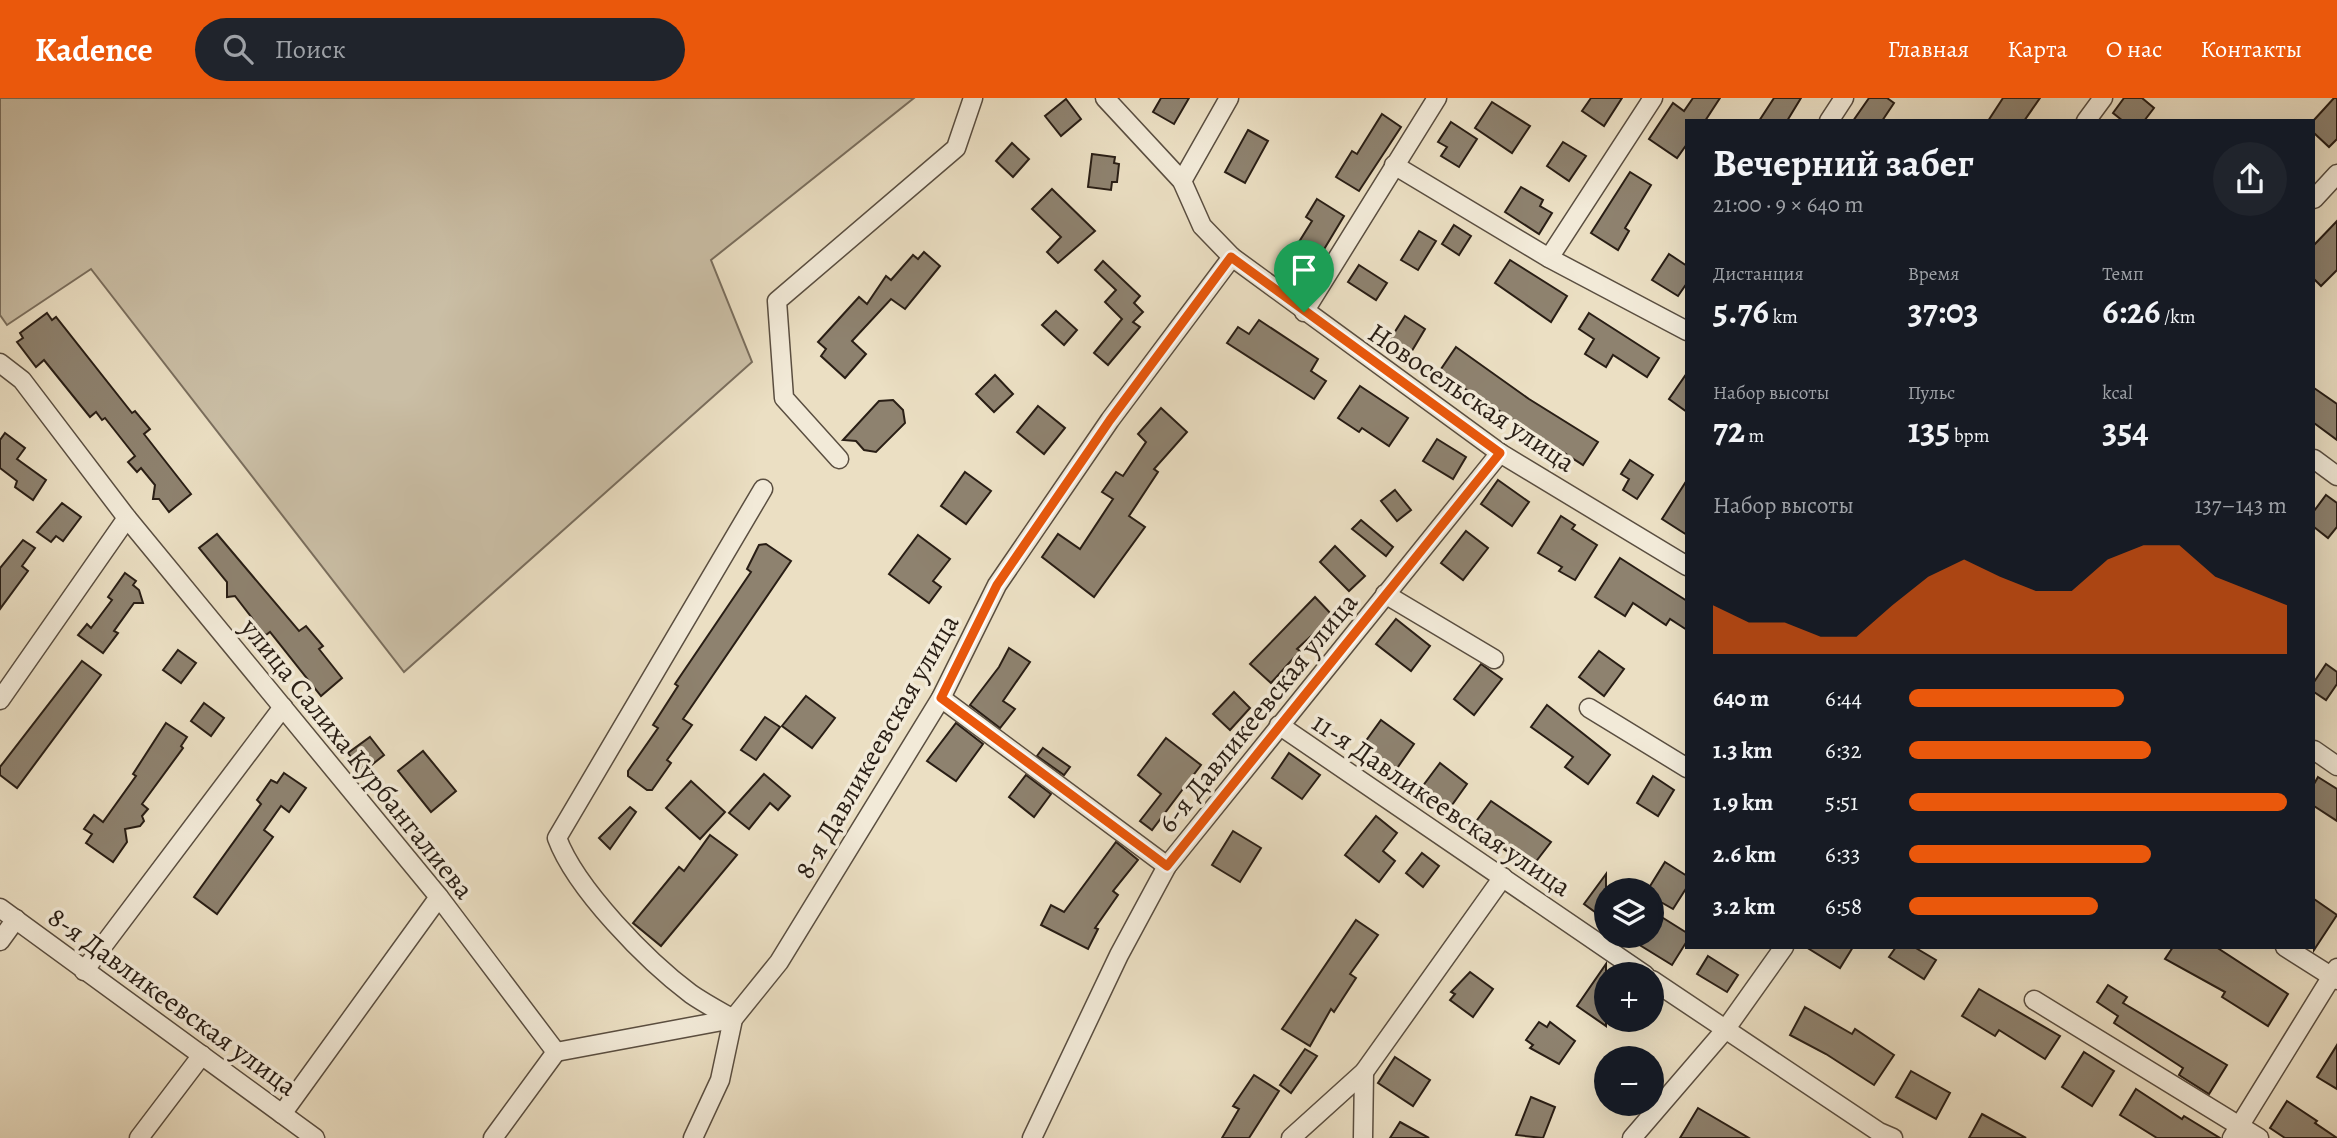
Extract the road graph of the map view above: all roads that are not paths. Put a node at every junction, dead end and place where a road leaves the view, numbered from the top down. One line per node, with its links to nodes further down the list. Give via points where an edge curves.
1 (973, 98): 20 (street, via 956,148 777,301 784,398)
2 (1105, 98): 12 (street, Новосельская улица)
3 (1229, 98): 12 (street)
4 (1437, 98): 10 (street)
5 (1653, 98): 15 (street)
6 (1844, 98): 8 (street)
7 (2103, 98): 9 (street)
8 (1830, 119)
9 (2087, 119)
10 (1394, 165): 15 (street); 16 (street)
11 (2337, 174): 13 (street)
12 (1182, 181): 14 (street, Новосельская улица, via 1202,226)
13 (2315, 198)
14 (1231, 257): 16 (street, Новосельская улица); 28 (street, 8-я Давликеевская улица, via 1110,420 997,585)
15 (1549, 258): 17 (street)
16 (1304, 312): 19 (street, Новосельская улица)
17 (1685, 330)
18 (0, 363): 24 (street, улица Салиха Курбангалиева, via 22,380)
19 (1500, 453): 25 (street, Новосельская улица); 26 (street, 6-я Давликеевская улица)
20 (839, 459)
21 (2315, 459): 22 (street)
22 (2337, 476)
23 (763, 489): 49 (street, via 557,838 566,862 599,903 665,972 692,995)
24 (127, 518): 29 (street); 30 (street, улица Салиха Курбангалиева)
25 (1685, 565)
26 (1385, 594): 27 (street); 32 (street, 6-я Давликеевская улица)
27 (1494, 659)
28 (941, 698): 36 (street); 49 (street, 8-я Давликеевская улица, via 779,962)
29 (0, 700)
30 (282, 707): 38 (street, улица Салиха Курбангалиева); 45 (street)
31 (1589, 708): 35 (street)
32 (1279, 725): 36 (street, 6-я Давликеевская улица); 37 (street, 11-я Давликеевская улица)
33 (2315, 751): 34 (street)
34 (2337, 766)
35 (1685, 767)
36 (1167, 866): 61 (street, 6-я Давликеевская улица)
37 (1503, 877): 44 (street, 11-я Давликеевская улица); 53 (street)
38 (439, 897): 51 (street, улица Салиха Курбангалиева); 54 (street)
39 (0, 908): 40 (street, 8-я Давликеевская улица)
40 (16, 919): 41 (street); 45 (street, 8-я Давликеевская улица)
41 (0, 941)
42 (1783, 949): 50 (street)
43 (2289, 949): 46 (street)
44 (1626, 962)
45 (85, 971): 52 (street, 8-я Давликеевская улица)
46 (2335, 975): 55 (street)
47 (1664, 988): 50 (street)
48 (2034, 1000): 55 (street)
49 (733, 1019): 51 (street); 60 (street, 8-я Давликеевская улица, via 720,1080)
50 (1725, 1030): 56 (street); 64 (street)
51 (556, 1052): 59 (street)
52 (202, 1055): 54 (street, 8-я Давликеевская улица); 57 (street)
53 (1364, 1072): 62 (street); 63 (street)
54 (282, 1114): 58 (street, 8-я Давликеевская улица)
55 (2236, 1132): 65 (street)
56 (1882, 1136)
57 (139, 1138)
58 (315, 1138)
59 (493, 1138)
60 (693, 1138)
61 (1032, 1138)
62 (1290, 1138)
63 (1363, 1138)
64 (1632, 1138)
65 (2259, 1138)

